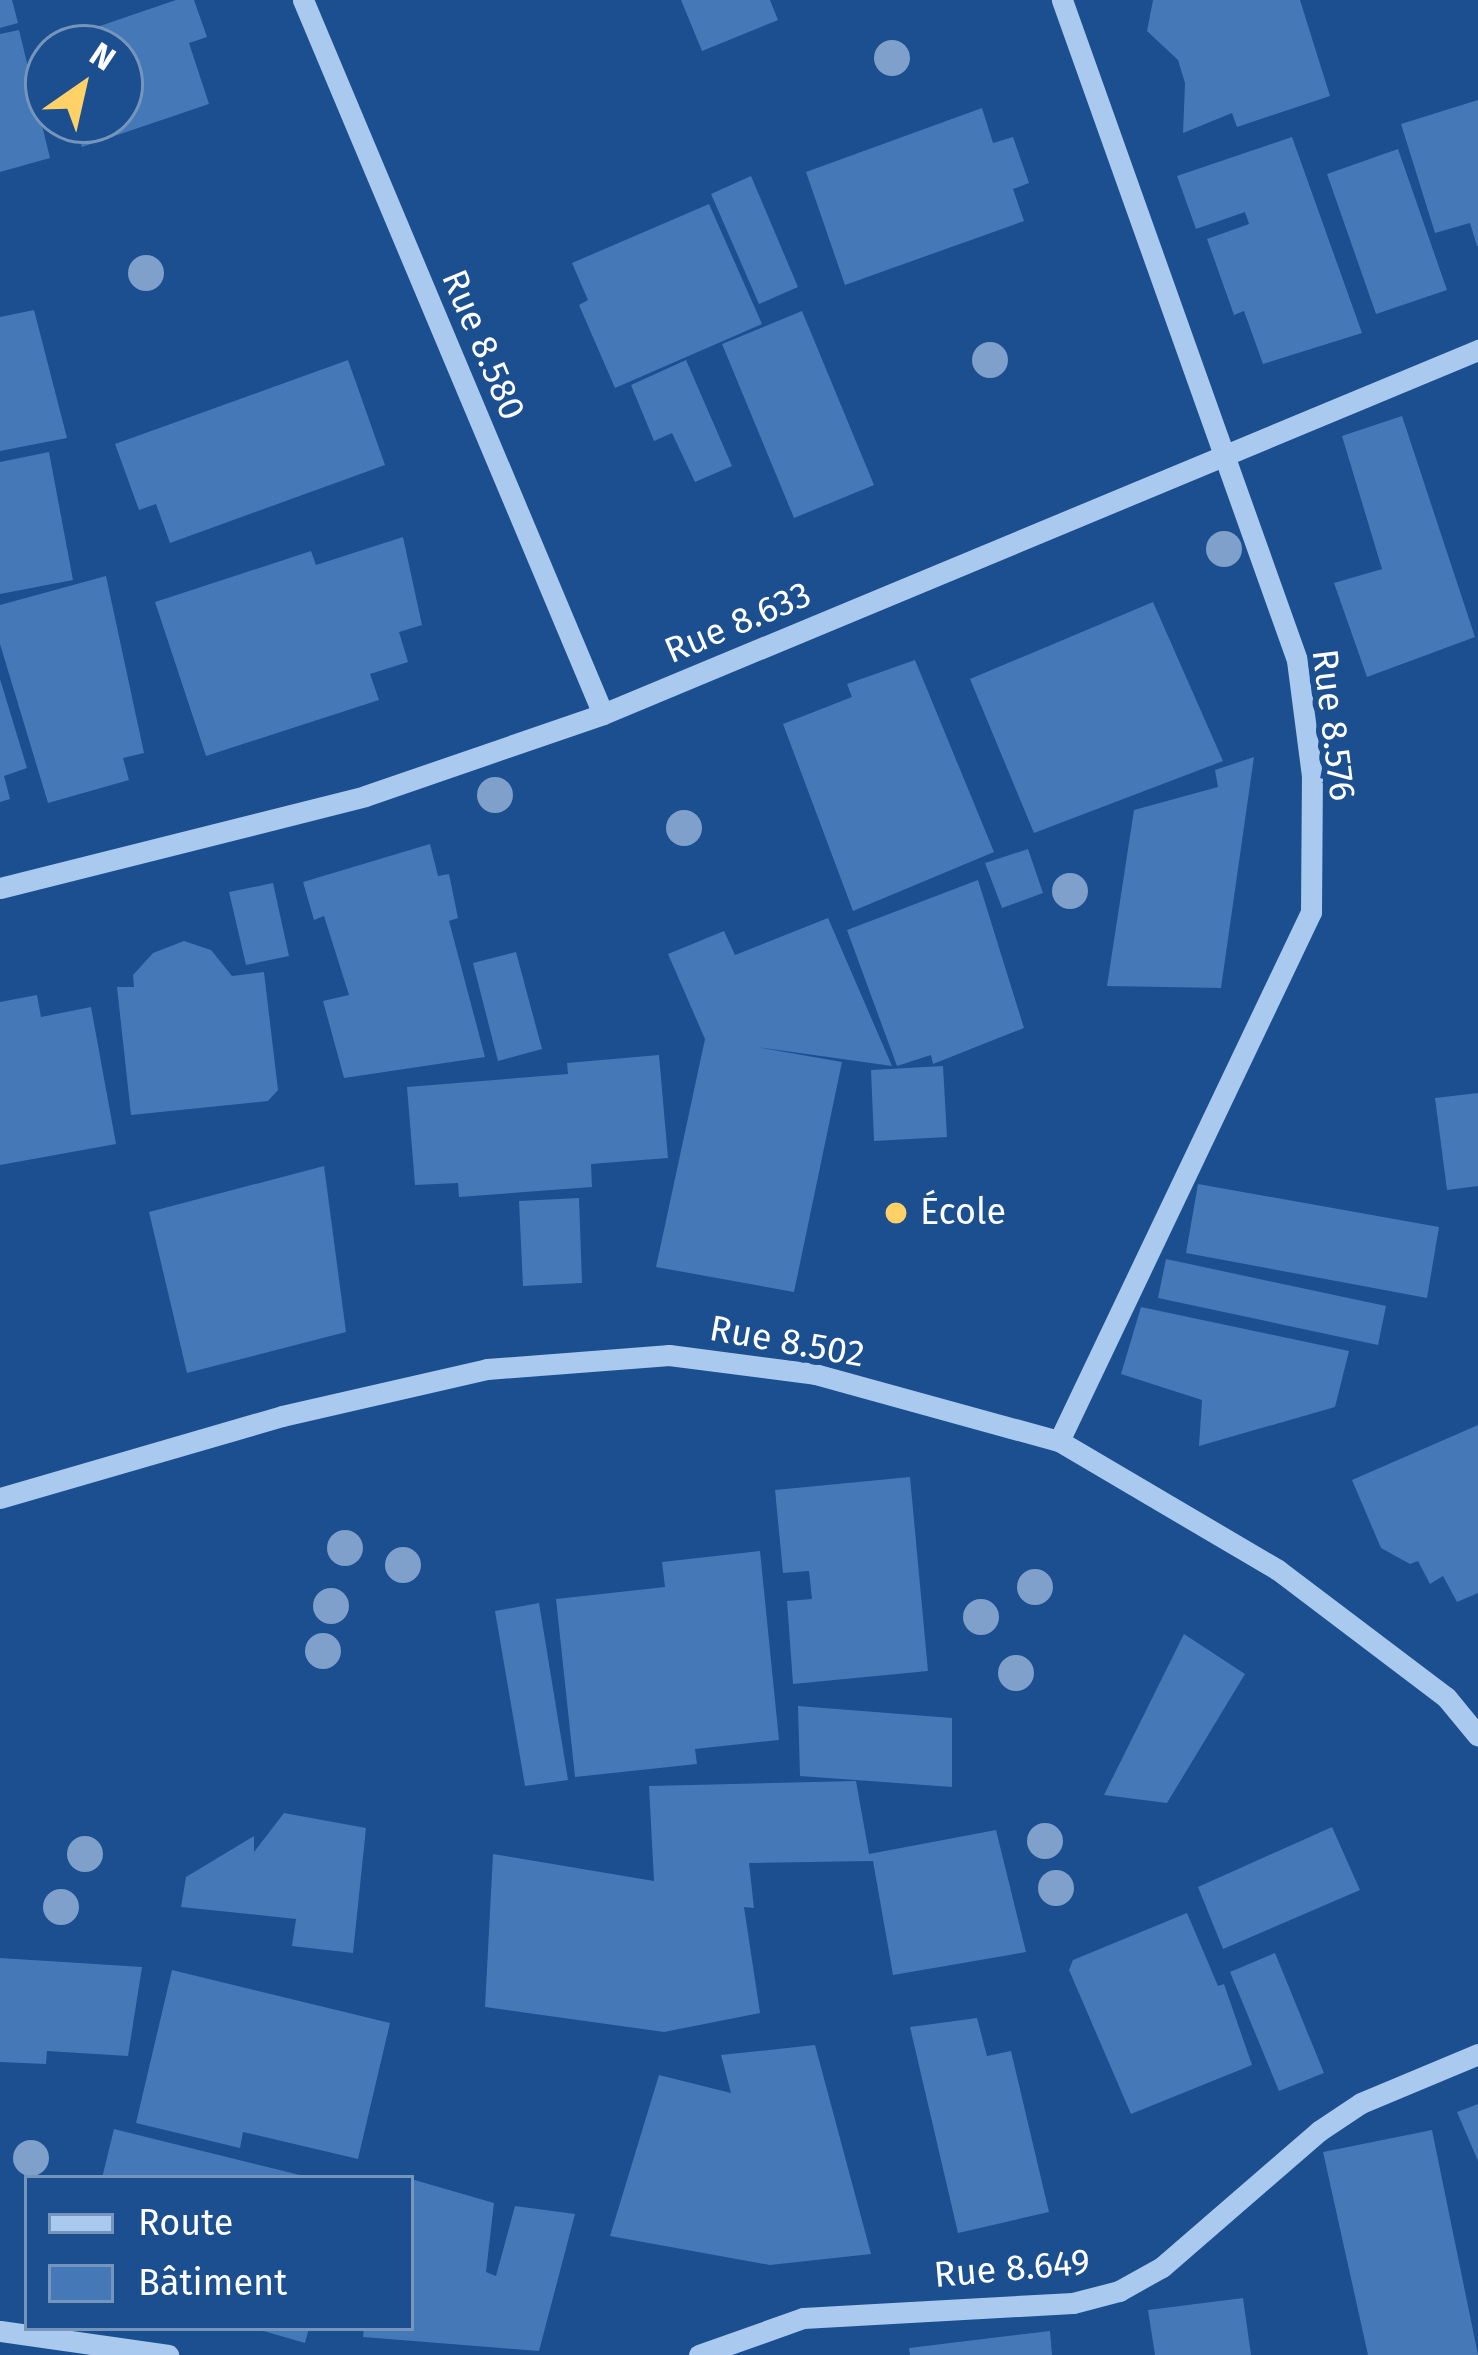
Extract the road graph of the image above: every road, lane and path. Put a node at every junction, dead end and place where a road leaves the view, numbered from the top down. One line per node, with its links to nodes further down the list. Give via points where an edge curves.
1 (303, 0): 5 (street, Rue 8.580)
2 (1062, 0): 4 (street, Rue 8.576)
3 (1478, 350): 4 (street, Rue 8.633)
4 (1221, 460): 5 (street, Rue 8.633); 7 (street, Rue 8.576, via 1297,660 1312,776 1311,912)
5 (604, 715): 6 (street, Rue 8.633, via 365,796)
6 (0, 888)
7 (1059, 1441): 8 (street, Rue 8.502, via 815,1374 669,1355 579,1357 282,1415); 9 (street, Rue 8.502, via 1278,1570 1446,1697)
8 (0, 1498)
9 (1478, 1736)
10 (1478, 2054): 13 (street, Rue 8.649, via 1361,2103 1162,2267 1119,2291 1073,2303 803,2318)
11 (0, 2331): 12 (street)
12 (168, 2355)
13 (699, 2355)

